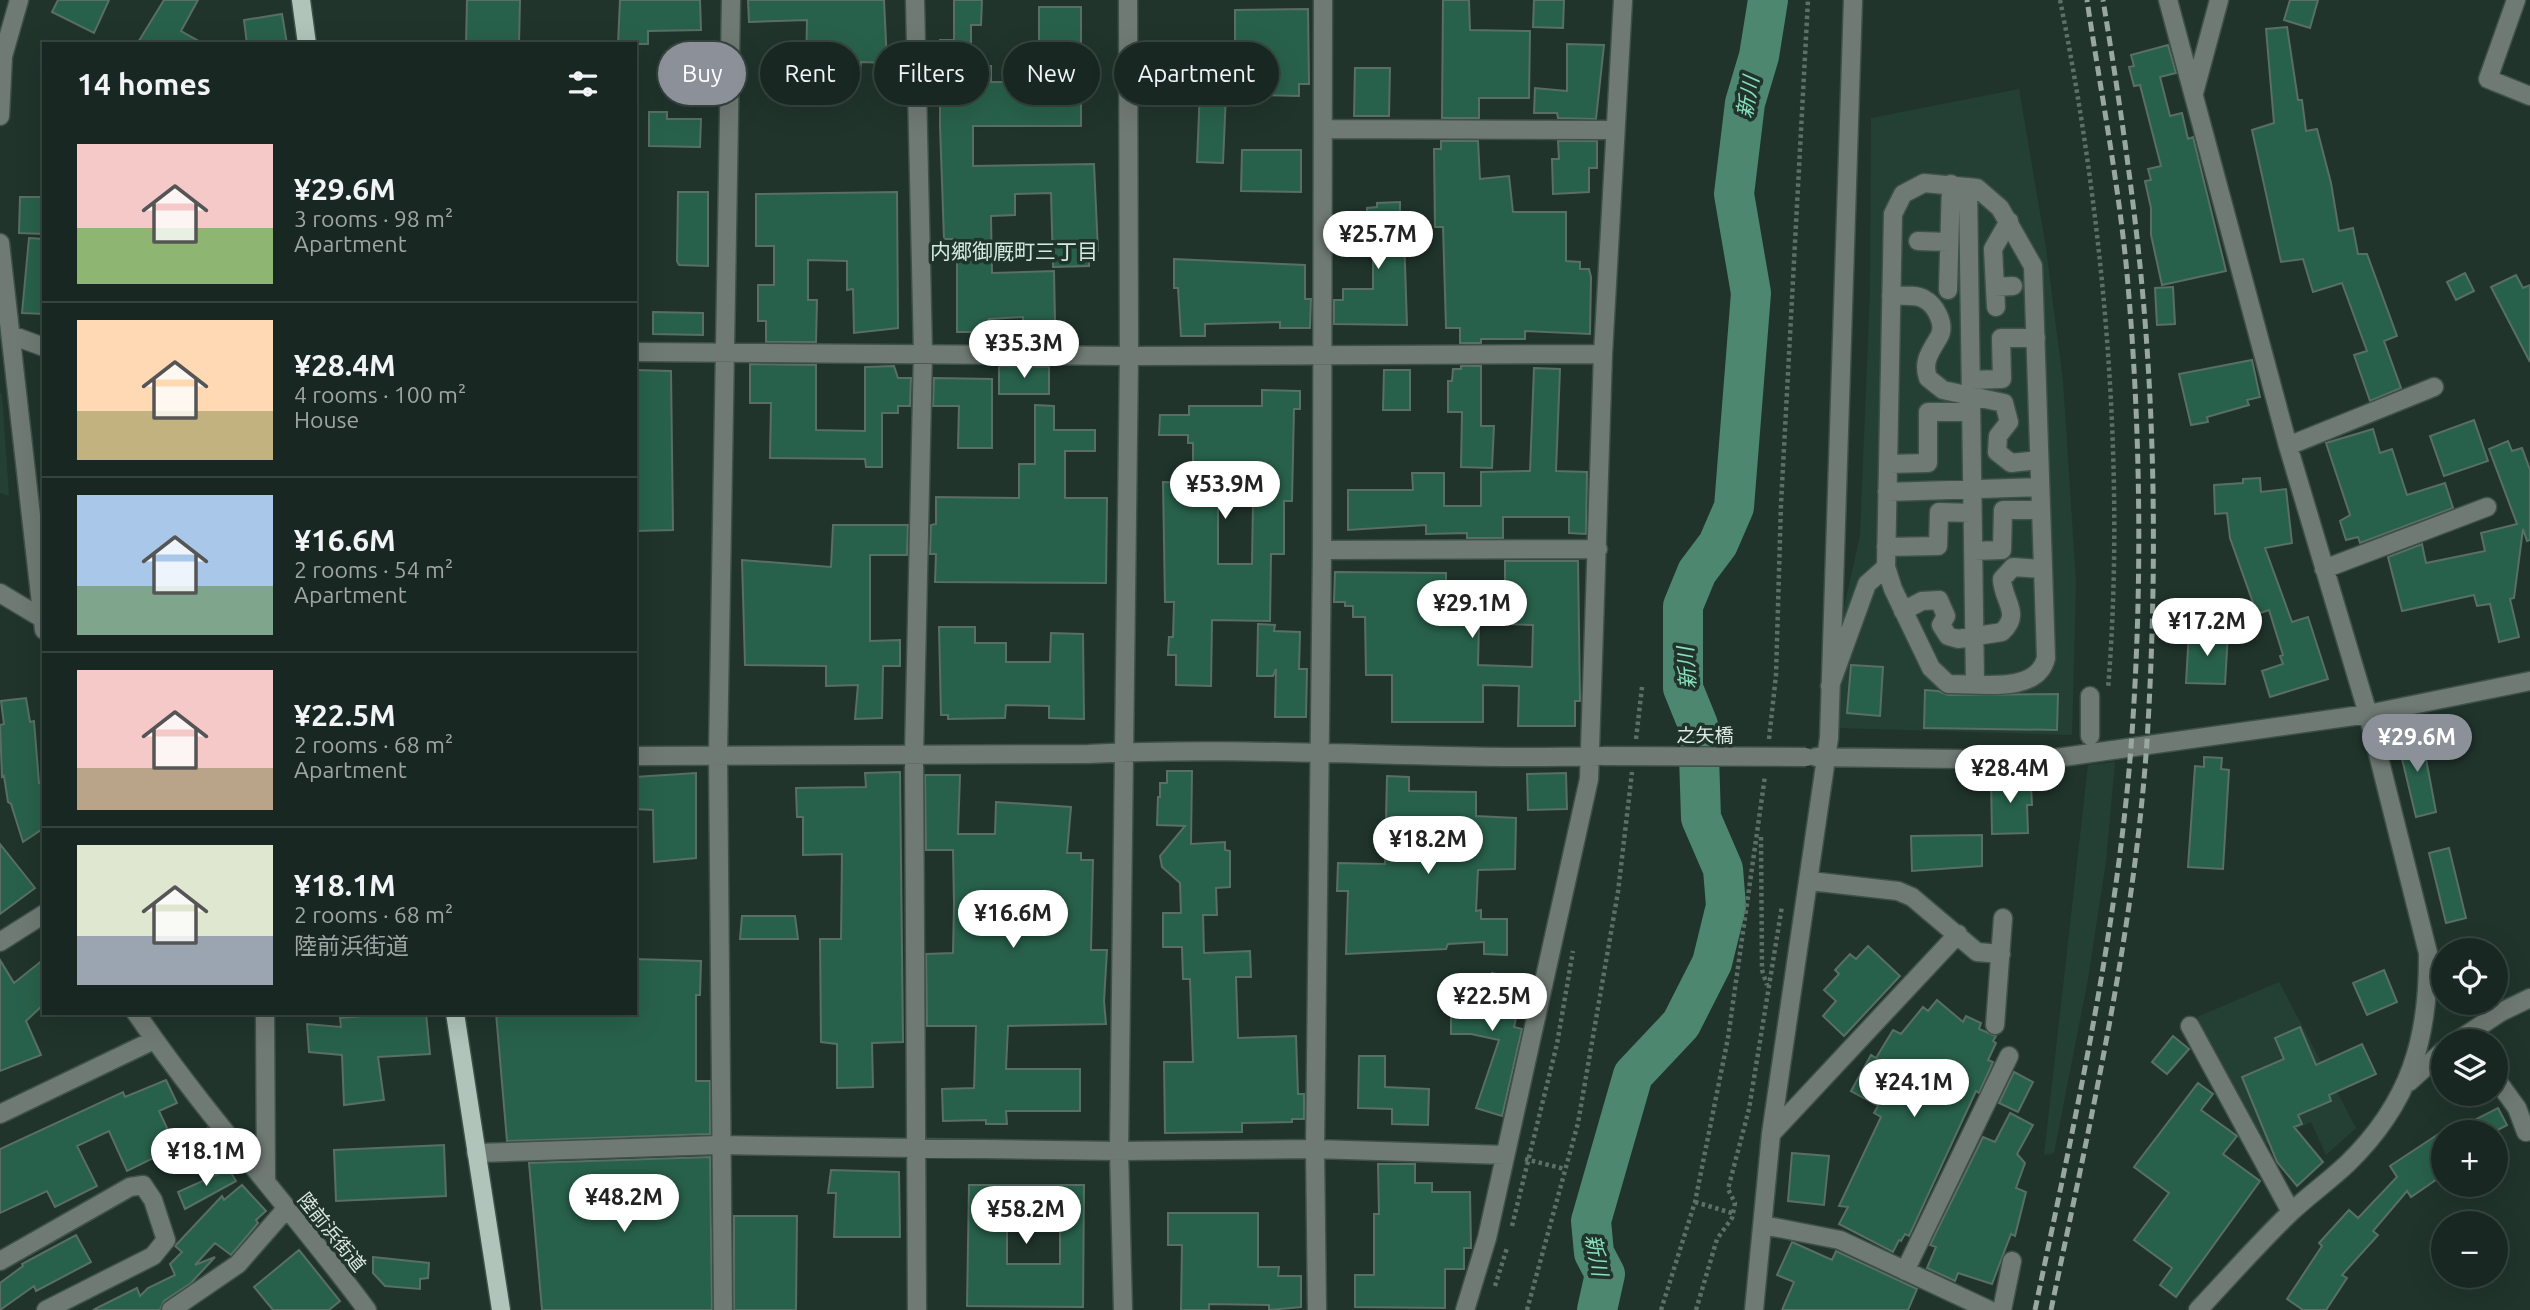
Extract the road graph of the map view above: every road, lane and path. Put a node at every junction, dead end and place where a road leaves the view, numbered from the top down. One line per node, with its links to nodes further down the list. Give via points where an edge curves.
1 (19, 0): 17 (street, via 3,56)
2 (301, 0): 14 (main road)
3 (730, 0): 33 (street)
4 (915, 0): 34 (street)
5 (1128, 0): 37 (street)
6 (1323, 0): 18 (street)
7 (1623, 0): 19 (street)
8 (1808, 0): 69 (path)
9 (1853, 0): 63 (street)
10 (2060, 0): 65 (path, via 2106,320 2113,502 2111,649)
11 (2168, 0): 15 (street)
12 (2219, 0): 15 (street)
13 (2516, 0): 16 (street, via 2488,79)
14 (307, 42)
15 (2194, 93): 40 (street)
16 (2530, 96)
17 (0, 116)
18 (1323, 130): 19 (street); 35 (street)
19 (1614, 130): 36 (street)
20 (1960, 185): 21 (street, via 1985,195); 23 (street); 27 (street, via 1924,183 1903,194 1893,214); 39 (street)
21 (2009, 221): 28 (street, via 1993,249 2004,287); 30 (street, via 2033,266)
22 (1918, 241): 23 (street)
23 (1950, 242): 25 (street)
24 (0, 243): 26 (street)
25 (1948, 290)
26 (4, 293): 29 (street)
27 (1891, 296): 39 (street, via 1923,298 1931,304 1941,322 1940,336 1926,362 1928,378 1943,390); 42 (street)
28 (1996, 307)
29 (11, 335): 31 (street); 53 (street)
30 (2036, 338): 39 (street, via 2001,338 2002,379); 41 (street)
31 (42, 346)
32 (637, 352): 33 (street)
33 (726, 352): 34 (street); 71 (street)
34 (923, 352): 37 (street); 72 (street)
35 (1323, 353): 36 (street); 37 (street); 51 (street)
36 (1603, 354): 50 (street)
37 (1129, 356): 70 (street)
38 (2434, 387): 40 (street)
39 (1971, 396): 41 (street, via 2004,403 2009,422 1998,436 1997,452 2011,463); 42 (street, via 1928,412 1928,463); 44 (street)
40 (2288, 446): 56 (street)
41 (2039, 460): 43 (street)
42 (1888, 464): 45 (street)
43 (2040, 487): 44 (street); 47 (street)
44 (1972, 489): 45 (street); 48 (street)
45 (1887, 492): 49 (street)
46 (2487, 507): 56 (street)
47 (2041, 510): 52 (street, via 2003,510 2003,550); 55 (street)
48 (1972, 513): 49 (street, via 1939,512 1938,546); 52 (street)
49 (1886, 547): 54 (street)
50 (1598, 549): 51 (street); 75 (street)
51 (1322, 550): 73 (street)
52 (1973, 551): 60 (street)
53 (38, 555): 59 (street)
54 (1886, 567): 58 (street); 63 (street, via 1867,584)
55 (2043, 569): 60 (street, via 2013,567 2002,579 2012,608 2009,626 2002,632); 62 (street, via 2043,669 2024,682)
56 (2325, 569): 66 (street)
57 (0, 593): 59 (street)
58 (1903, 611): 60 (street, via 1922,601 1938,600 1946,617 1941,625 1948,636); 62 (street, via 1931,668 1948,684)
59 (42, 623)
60 (1974, 635): 62 (street)
61 (2530, 681): 66 (street, 之矢橋)
62 (1975, 683)
63 (1830, 686): 76 (street)
64 (1642, 687): 68 (path)
65 (2099, 699): 67 (street)
66 (2368, 714): 76 (street, 之矢橋, via 2042,760); 98 (street, via 2428,953 2424,1034)
67 (2090, 736)
68 (1636, 741)
69 (1769, 743)
70 (1125, 752): 72 (street, 之矢橋); 73 (street, 之矢橋); 106 (street)
71 (718, 754): 72 (street, 之矢橋); 74 (street, 之矢橋); 103 (street)
72 (914, 754): 104 (street)
73 (1319, 755): 75 (street, 之矢橋); 105 (street)
74 (637, 756)
75 (1596, 756): 76 (street, 之矢橋, bridge); 108 (street)
76 (1826, 758): 80 (street)
77 (1632, 769): 109 (path, via 1616,905)
78 (1766, 771): 79 (path)
79 (1760, 825): 87 (path, via 1762,970); 111 (path, via 1728,1038)
80 (1810, 881): 84 (street, via 1898,891); 102 (street)
81 (1784, 893): 87 (path)
82 (42, 915): 85 (street)
83 (2003, 918): 86 (street)
84 (1958, 934): 86 (street, via 1977,952); 102 (street)
85 (0, 942)
86 (2001, 954): 92 (street)
87 (1769, 988): 114 (path, via 1749,1109 1728,1189 1735,1203)
88 (2530, 998): 94 (street)
89 (137, 1015): 95 (street, 陸前浜街道)
90 (265, 1015): 110 (street)
91 (455, 1015): 107 (main road)
92 (1995, 1025)
93 (2189, 1026): 113 (street)
94 (2476, 1029)
95 (154, 1040): 100 (street); 110 (street, 陸前浜街道)
96 (2009, 1056): 118 (street)
97 (2431, 1062): 98 (street)
98 (2406, 1085): 113 (street, via 2382,1127)
99 (2508, 1096): 101 (street)
100 (0, 1114)
101 (2526, 1132)
102 (1771, 1134): 115 (street)
103 (719, 1145): 104 (street); 107 (street); 123 (street)
104 (915, 1147): 106 (street); 124 (street)
105 (1315, 1149): 106 (street); 108 (street); 126 (street)
106 (1119, 1151): 125 (street)
107 (477, 1153): 122 (main road)
108 (1505, 1155): 109 (path); 127 (street)
109 (1566, 1169): 128 (path)
110 (266, 1181): 112 (street, 陸前浜街道)
111 (1695, 1202): 114 (path); 129 (path)
112 (286, 1209): 120 (street, via 238,1264); 121 (street, 陸前浜街道)
113 (2291, 1212): 134 (street)
114 (1732, 1213): 130 (path, via 1717,1239)
115 (1763, 1225): 118 (street, via 1840,1240); 131 (street)
116 (0, 1261): 119 (street, via 130,1187 143,1185 166,1240 153,1256)
117 (2012, 1261): 133 (street)
118 (1905, 1271): 132 (street)
119 (46, 1310)
120 (171, 1310)
121 (367, 1310)
122 (501, 1310)
123 (723, 1310)
124 (917, 1310)
125 (1123, 1310)
126 (1317, 1310)
127 (1465, 1310)
128 (1527, 1310)
129 (1661, 1310)
130 (1696, 1310)
131 (1754, 1310)
132 (1989, 1310)
133 (2002, 1310)
134 (2198, 1310)

